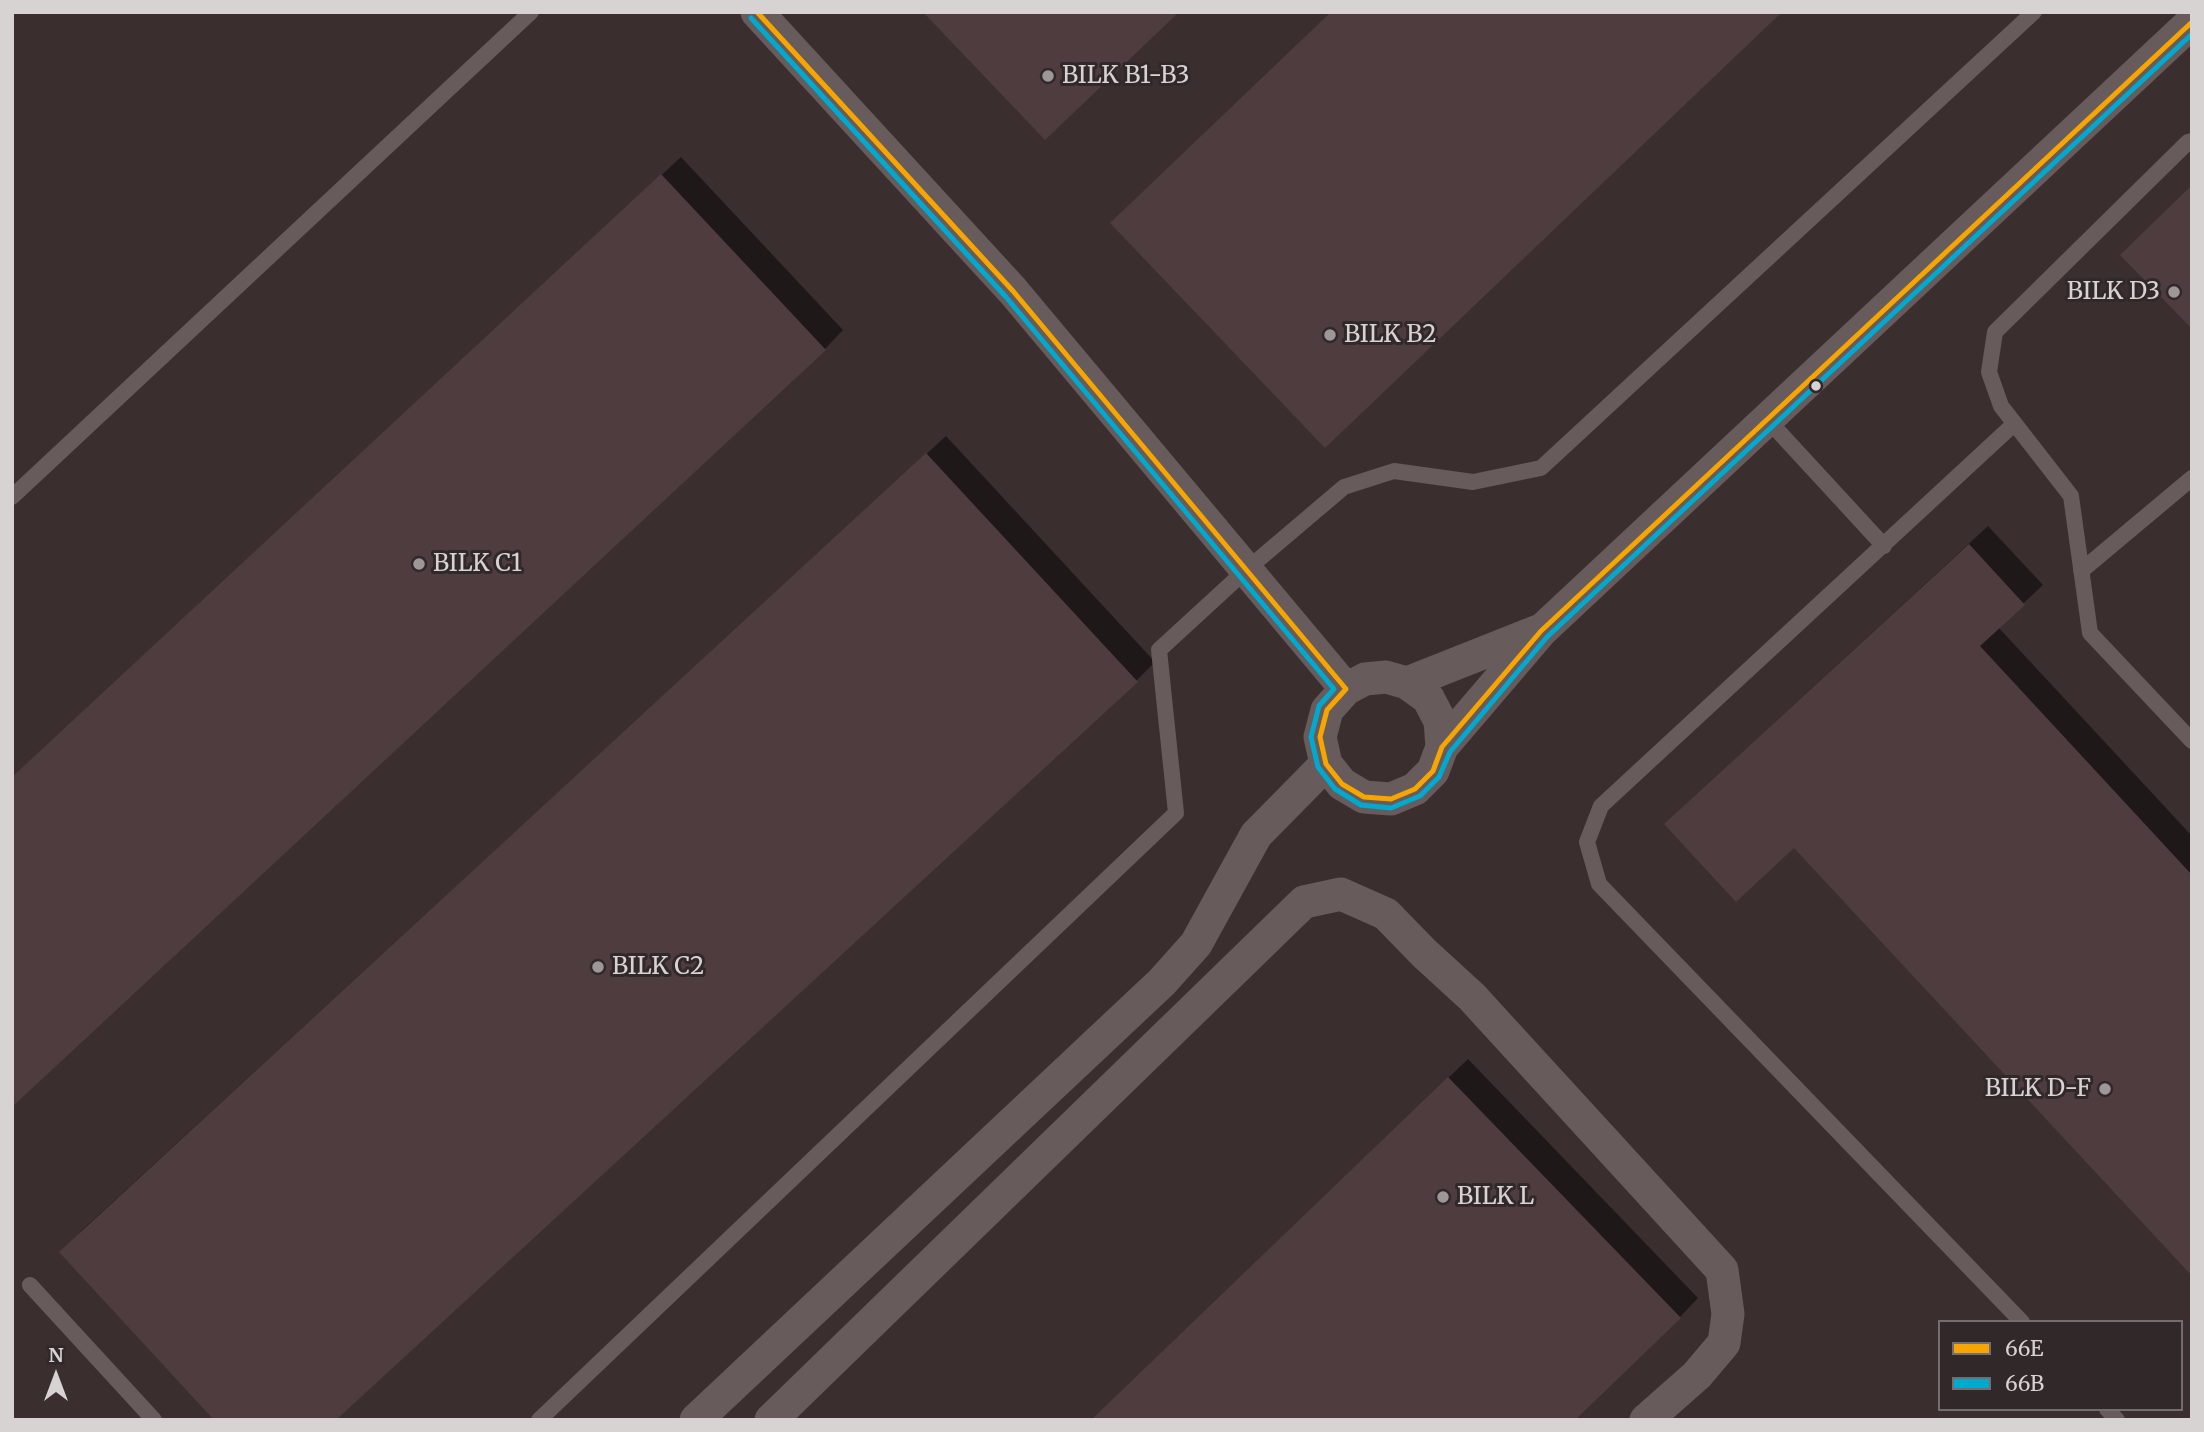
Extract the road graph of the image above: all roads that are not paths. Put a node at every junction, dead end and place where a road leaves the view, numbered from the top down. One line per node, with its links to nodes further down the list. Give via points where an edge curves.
1 (531, 12): 9 (lane)
2 (757, 12): 11 (street, via 1013,291)
3 (2034, 12): 11 (lane, via 1541,468 1473,482 1394,471 1344,487)
4 (2192, 22): 6 (street)
5 (2192, 141): 7 (lane, via 1995,332 1989,372 2001,406)
6 (1767, 419): 10 (lane); 13 (street)
7 (2014, 424): 10 (lane); 12 (lane, via 2071,496)
8 (2189, 486): 12 (lane)
9 (12, 496)
10 (1884, 546): 20 (lane, via 1601,806 1587,842 1599,884)
11 (1245, 571): 15 (street); 22 (lane, via 1159,650 1176,813)
12 (2081, 571): 16 (lane, via 2090,633)
13 (1541, 631): 14 (street); 17 (street)
14 (1407, 683): 15 (street, via 1387,677); 17 (street, via 1428,698 1440,721)
15 (1346, 689): 18 (street, via 1327,710 1320,737)
16 (2192, 741)
17 (1442, 747): 18 (street, via 1433,771 1415,789 1391,799 1364,797 1342,784)
18 (1326, 764): 23 (street, via 1256,835 1196,944 1162,982)
19 (30, 1285): 21 (lane)
20 (2020, 1320)
21 (153, 1420)
22 (539, 1420)
23 (696, 1420)
24 (771, 1420): 25 (street, via 1304,901 1341,894 1386,914 1472,997 1722,1270 1728,1314 1724,1343 1697,1375)
25 (1646, 1420)

